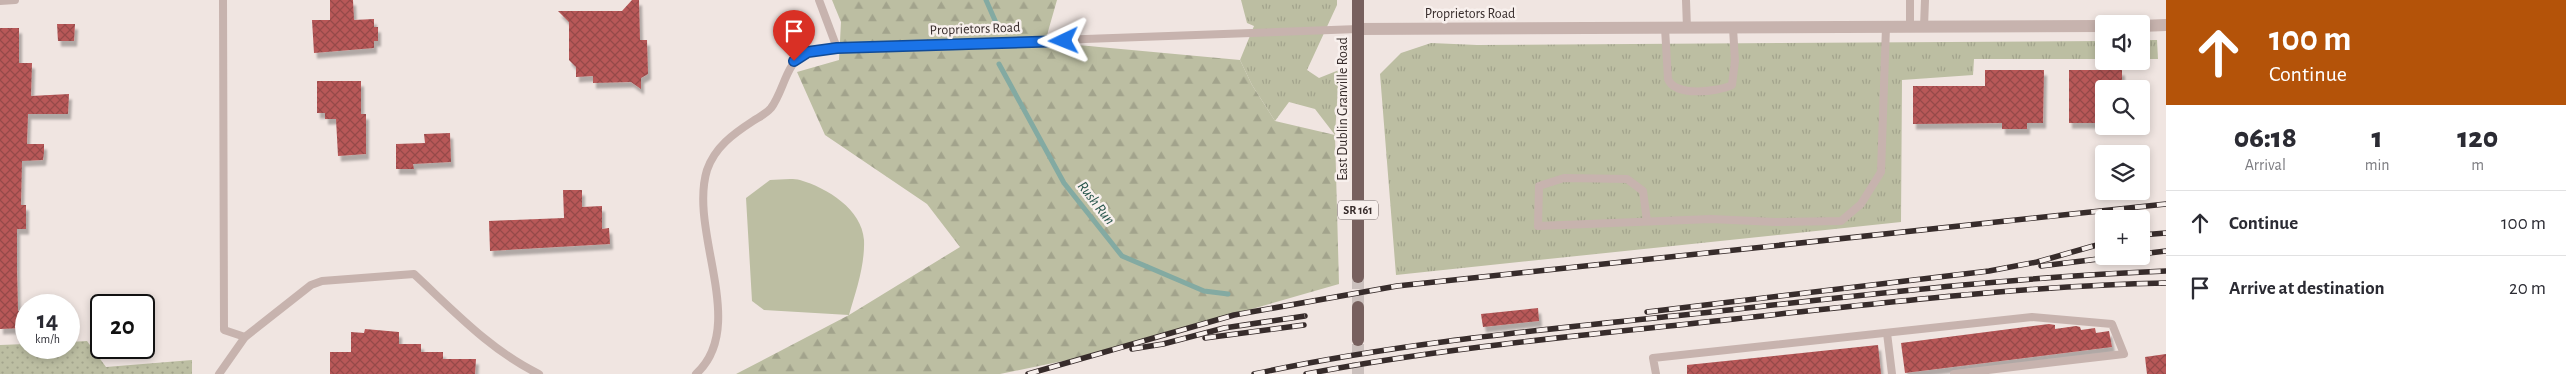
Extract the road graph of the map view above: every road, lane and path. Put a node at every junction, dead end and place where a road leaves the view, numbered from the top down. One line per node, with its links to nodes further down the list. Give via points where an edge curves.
1 (15, 0): 8 (lane)
2 (223, 0): 24 (lane, via 224,330)
3 (819, 0): 19 (lane)
4 (1358, 0): 18 (main road, East Dublin Granville Road / SR 161)
5 (1686, 0): 16 (lane)
6 (1910, 0): 13 (lane)
7 (1925, 0): 14 (lane)
8 (0, 1)
9 (2095, 26): 14 (street, Proprietors Road)
10 (2150, 26): 11 (street)
11 (2166, 26)
12 (1886, 27): 13 (street, Proprietors Road); 17 (street, Proprietors Road); 20 (lane, via 1882,172 1862,204 1848,216 1841,221 1775,222 1711,218)
13 (1910, 27): 14 (street, Proprietors Road)
14 (1924, 27)
15 (1665, 28): 16 (street, Proprietors Road); 17 (lane, via 1668,79 1680,90 1723,89 1732,85 1735,75); 18 (street, Proprietors Road)
16 (1687, 28): 17 (street, Proprietors Road)
17 (1733, 28)
18 (1358, 30): 19 (lane, Proprietors Road); 21 (main road, East Dublin Granville Road / SR 161)
19 (837, 48): 28 (lane, Proprietors Road, via 808,52 794,61 767,112 727,138 712,158 704,191 704,223 714,283 718,336 703,367)
20 (1647, 221): 20 (lane, via 1538,226 1539,186 1564,178 1627,179 1643,190)
21 (1358, 277)
22 (1358, 307): 25 (main road)
23 (1887, 333): 29 (lane, via 1653,358); 30 (lane); 31 (lane, via 2032,317 2112,324 2124,354)
24 (244, 337): 26 (lane); 27 (lane, via 322,280 414,274 488,340 518,364)
25 (1358, 340)
26 (219, 374)
27 (539, 374)
28 (696, 374)
29 (1656, 374)
30 (1892, 374)
31 (1954, 374)

